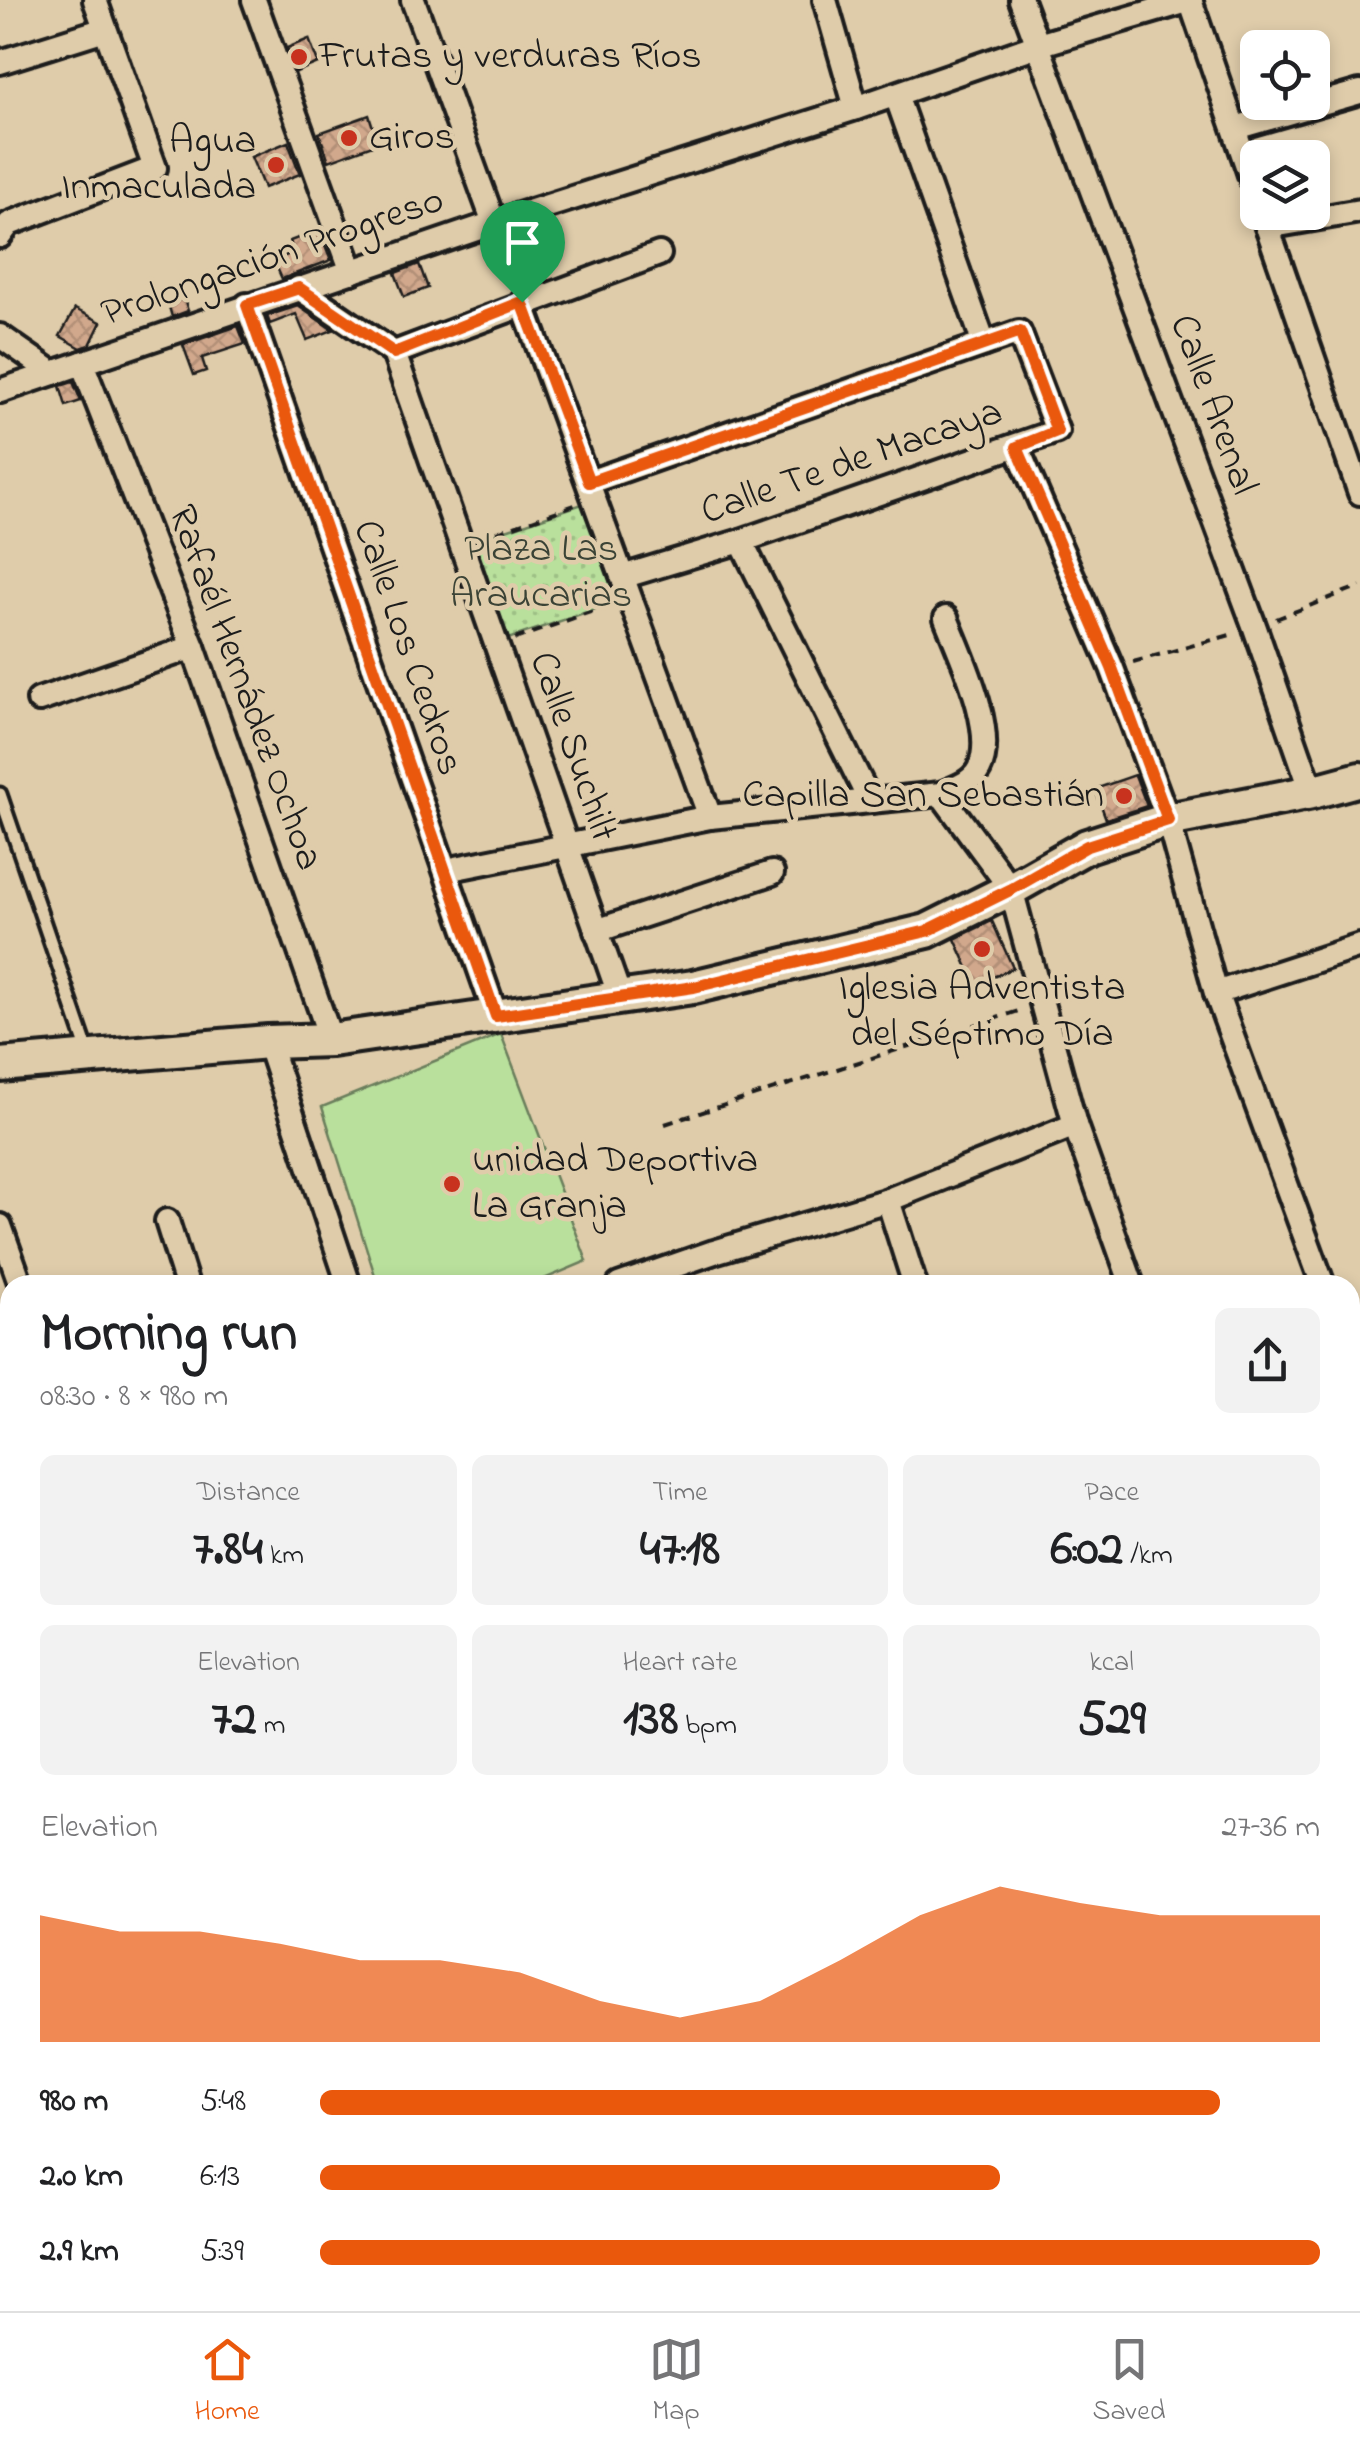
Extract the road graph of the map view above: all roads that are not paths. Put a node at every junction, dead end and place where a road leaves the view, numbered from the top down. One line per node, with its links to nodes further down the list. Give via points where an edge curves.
1 (95, 0): 7 (street)
2 (254, 0): 21 (street)
3 (412, 0): 17 (street)
4 (825, 0): 12 (street)
5 (1021, 0): 8 (street, Calle Arenal)
6 (1190, 0): 8 (street, Prolongación Progreso); 13 (street)
7 (105, 30): 9 (street); 19 (street, via 155,168 9,224)
8 (1038, 45): 11 (street, Prolongación Progreso); 40 (street, Calle Arenal)
9 (0, 62)
10 (1360, 92): 13 (street)
11 (896, 95): 12 (street, Prolongación Progreso); 26 (street)
12 (856, 108): 17 (street, Prolongación Progreso)
13 (1235, 128): 14 (street)
14 (1240, 143)
15 (1360, 211): 16 (street)
16 (1330, 214)
17 (494, 223): 21 (street, Prolongación Progreso)
18 (1268, 230): 33 (street)
19 (0, 236)
20 (659, 254): 23 (street)
21 (352, 272): 22 (street, Prolongación Progreso)
22 (299, 288): 24 (street, Prolongación Progreso); 27 (street)
23 (522, 302): 27 (street); 32 (street)
24 (247, 305): 28 (street, Prolongación Progreso); 47 (street, Calle Los Cedros)
25 (0, 336): 29 (street)
26 (984, 344): 31 (street, Calle Te de Macaya, via 1020,332 1057,431); 32 (street)
27 (394, 353): 46 (street, Calle Suchilt)
28 (82, 363): 29 (street, Prolongación Progreso); 37 (street, Rafaél Hernádez Ochoa)
29 (52, 373): 30 (street, Prolongación Progreso)
30 (0, 391)
31 (1017, 447): 34 (street, Calle Te de Macaya); 45 (street, via 1112,668)
32 (592, 490): 35 (street)
33 (1360, 493)
34 (742, 541): 35 (street, Calle Te de Macaya); 43 (street)
35 (629, 587): 44 (street)
36 (946, 618): 42 (street, via 976,696 985,742 980,768 967,783)
37 (193, 647): 38 (street); 55 (street, Rafaél Hernádez Ochoa)
38 (39, 700)
39 (1360, 779): 40 (street)
40 (1312, 792): 45 (street)
41 (0, 794): 57 (lane)
42 (941, 794): 43 (street); 49 (street)
43 (870, 801): 44 (street)
44 (710, 817): 46 (street)
45 (1168, 820): 49 (street, via 1087,846); 52 (street)
46 (567, 844): 47 (street); 50 (street, Calle Suchilt)
47 (446, 870): 54 (street, Calle Los Cedros)
48 (772, 873): 50 (street)
49 (1012, 889): 53 (street, via 927,931 694,987); 59 (street)
50 (596, 932): 53 (street, Calle Suchilt)
51 (1360, 946): 52 (street)
52 (1216, 993): 69 (street)
53 (620, 997): 54 (street)
54 (496, 1016): 55 (street)
55 (331, 1040): 56 (street)
56 (268, 1042): 57 (street); 65 (street)
57 (90, 1057): 58 (street)
58 (0, 1064)
59 (1075, 1125): 60 (street); 68 (street)
60 (888, 1200): 66 (street); 67 (street)
61 (167, 1221): 64 (street)
62 (0, 1226): 63 (street)
63 (17, 1275)
64 (185, 1275)
65 (346, 1275)
66 (648, 1275)
67 (912, 1275)
68 (1128, 1275)
69 (1320, 1275)

